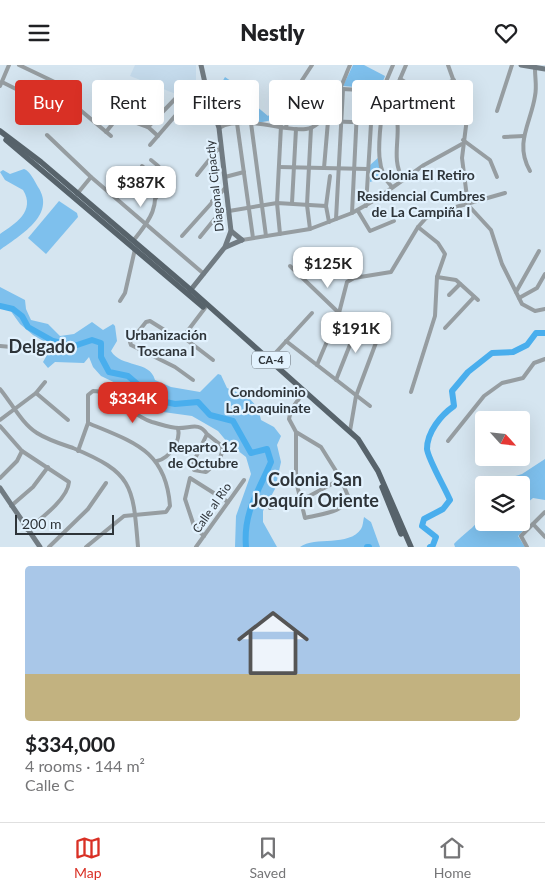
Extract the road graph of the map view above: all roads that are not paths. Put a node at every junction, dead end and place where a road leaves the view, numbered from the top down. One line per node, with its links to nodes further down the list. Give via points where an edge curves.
1 (9, 65): 18 (street)
2 (19, 65): 14 (street)
3 (201, 65): 15 (street, Diagonal Cipactly)
4 (312, 65): 40 (street, via 295,91)
5 (350, 65): 19 (street)
6 (393, 65): 16 (street)
7 (406, 65): 13 (street)
8 (448, 65): 17 (street)
9 (512, 65): 22 (street)
10 (521, 65): 11 (street)
11 (535, 69): 12 (street); 51 (street, via 535,96)
12 (545, 69)
13 (400, 79)
14 (50, 80)
15 (204, 80)
16 (387, 80)
17 (454, 80)
18 (1, 84): 20 (street)
19 (342, 86)
20 (15, 90)
21 (174, 99): 41 (street)
22 (497, 111)
23 (82, 112): 46 (street)
24 (174, 117): 50 (street)
25 (259, 124): 40 (street)
26 (112, 125): 46 (street)
27 (142, 125): 41 (street)
28 (218, 125): 42 (street, Diagonal Cipactly)
29 (224, 125): 42 (street)
30 (238, 125): 66 (street)
31 (251, 125): 81 (street)
32 (316, 125): 43 (street)
33 (328, 125): 61 (street)
34 (341, 125): 62 (street)
35 (357, 125): 63 (street)
36 (371, 125): 64 (street)
37 (381, 125): 74 (street, via 380,161)
38 (398, 125): 72 (street, via 395,157)
39 (466, 125): 53 (street)
40 (284, 126): 44 (street); 58 (street)
41 (148, 127): 50 (street)
42 (219, 128): 55 (street, Diagonal Cipactly)
43 (311, 128): 44 (street); 60 (street)
44 (296, 129): 59 (street)
45 (0, 131): 76 (main road, CA-4)
46 (106, 132): 49 (street)
47 (47, 135): 69 (street)
48 (0, 136): 76 (main road, CA-4)
49 (111, 136)
50 (158, 136): 54 (street)
51 (524, 136): 52 (street); 65 (street, via 525,158)
52 (504, 137)
53 (463, 142): 71 (street, via 490,160); 72 (street); 83 (street)
54 (150, 145)
55 (222, 149): 67 (street, via 217,149); 70 (street, Diagonal Cipactly)
56 (151, 160): 77 (street, via 163,169 165,176 164,188)
57 (142, 166): 77 (street, via 154,177)
58 (279, 167): 59 (street); 79 (street)
59 (294, 167): 60 (street); 80 (street)
60 (308, 168): 61 (street); 82 (street)
61 (324, 168): 62 (street)
62 (339, 169): 63 (street); 90 (street)
63 (354, 169): 64 (street); 89 (street)
64 (368, 169): 85 (street)
65 (530, 171)
66 (244, 173): 70 (street); 86 (street)
67 (196, 175)
68 (330, 176): 84 (street)
69 (91, 177): 76 (street); 93 (street)
70 (225, 177): 73 (street, Diagonal Cipactly)
71 (497, 177)
72 (402, 179): 74 (street)
73 (226, 187): 78 (street); 87 (street, Diagonal Cipactly)
74 (392, 187): 85 (street)
75 (505, 193): 83 (street)
76 (76, 195): 103 (main road, CA-4)
77 (156, 198): 93 (street, via 154,213)
78 (212, 201): 98 (street); 100 (street, via 222,210)
79 (276, 203): 80 (street); 81 (street); 97 (street)
80 (292, 203): 82 (street)
81 (262, 205): 86 (street); 99 (street)
82 (307, 205): 84 (street); 95 (street)
83 (468, 205): 94 (street, via 435,213); 113 (street, via 491,230)
84 (326, 206): 92 (street)
85 (366, 206): 88 (street)
86 (249, 207): 87 (street); 101 (street)
87 (229, 211): 96 (street, Diagonal Cipactly)
88 (358, 211): 89 (street); 91 (street, via 370,231)
89 (352, 213): 90 (street)
90 (336, 219): 92 (street)
91 (394, 221)
92 (329, 222): 95 (street)
93 (146, 225): 103 (street); 108 (street)
94 (418, 227): 110 (street, via 445,252); 120 (street, via 391,272 354,278 347,283)
95 (310, 229): 97 (street)
96 (231, 231): 102 (street); 104 (street, Diagonal Cipactly)
97 (280, 234): 99 (street)
98 (182, 236)
99 (266, 236): 101 (street)
100 (200, 237)
101 (253, 239): 102 (street)
102 (242, 240): 104 (street)
103 (131, 243): 105 (main road, CA-4); 112 (main road, CA-4)
104 (226, 247): 108 (street, Diagonal Cipactly)
105 (135, 249): 112 (main road, CA-4); 116 (street, via 125,293)
106 (539, 251): 113 (street)
107 (290, 266): 120 (street)
108 (204, 274): 112 (street, Diagonal Cipactly)
109 (545, 274): 115 (street, via 537,288)
110 (437, 277): 111 (street, via 456,280); 137 (street, via 435,316)
111 (460, 284): 114 (street); 123 (street, via 476,298)
112 (189, 292): 117 (main road, CA-4); 131 (main road, CA-4)
113 (516, 293): 115 (street)
114 (448, 295)
115 (519, 298): 118 (street, via 523,305 536,311)
116 (120, 301)
117 (205, 308): 125 (street); 131 (main road, CA-4)
118 (545, 309)
119 (312, 313): 126 (street)
120 (339, 313): 122 (street); 132 (street)
121 (386, 316): 124 (street)
122 (359, 322): 124 (street); 134 (street)
123 (445, 329)
124 (380, 330): 140 (street)
125 (183, 337): 130 (street); 133 (street, via 174,336 150,321 130,343)
126 (286, 341): 131 (street); 132 (street)
127 (0, 346): 128 (street)
128 (12, 347)
129 (545, 359): 151 (street, via 534,363 523,378 502,383 484,396)
130 (213, 360)
131 (269, 361): 139 (main road, CA-4); 148 (main road, CA-4)
132 (317, 365): 134 (street)
133 (193, 379)
134 (336, 379): 140 (street)
135 (45, 382): 138 (street)
136 (0, 389): 142 (street)
137 (411, 392)
138 (36, 393): 142 (street); 144 (street)
139 (303, 393): 149 (street, via 289,415); 176 (main road, CA-4, via 364,451)
140 (356, 396): 141 (street); 148 (street)
141 (370, 406)
142 (16, 409): 143 (street); 153 (street, via 35,432)
143 (0, 420)
144 (68, 420)
145 (88, 423): 147 (street, via 88,395 96,391 143,419); 153 (street); 154 (street, via 133,443)
146 (0, 426): 152 (street)
147 (178, 428): 150 (street, via 199,426); 154 (street, via 179,435 173,448 167,457)
148 (350, 431): 177 (main road, CA-4, via 370,455)
149 (296, 432): 157 (street, via 321,447); 162 (street, via 296,481)
150 (207, 434): 150 (street, via 222,446 223,452 206,472 200,473 192,465)
151 (448, 441)
152 (22, 451): 155 (street); 156 (street, via 18,461)
153 (78, 451): 166 (street, via 106,463 122,476 132,491)
154 (157, 461): 166 (street, via 168,483 170,509)
155 (48, 467): 163 (street, via 33,487); 168 (street, via 69,482 68,488 55,506)
156 (0, 477)
157 (341, 479): 162 (street); 162 (street, via 348,496 346,504 339,509 305,518)
158 (244, 480): 161 (street, Calle al Rio)
159 (106, 483): 172 (street, via 88,509)
160 (0, 488): 163 (street)
161 (228, 501): 169 (street, Calle al Rio); 169 (street, via 190,478 185,499 194,526)
162 (300, 501): 164 (street)
163 (11, 506): 168 (street)
164 (270, 508)
165 (545, 512): 167 (street)
166 (136, 514): 173 (street, via 120,518); 174 (street)
167 (532, 524): 170 (street); 178 (street, via 521,535)
168 (27, 530): 171 (street)
169 (204, 536): 175 (street, Calle al Rio)
170 (545, 537)
171 (40, 547)
172 (49, 547)
173 (86, 547)
174 (138, 547)
175 (196, 547)
176 (407, 547)
177 (411, 547)
178 (528, 547)

